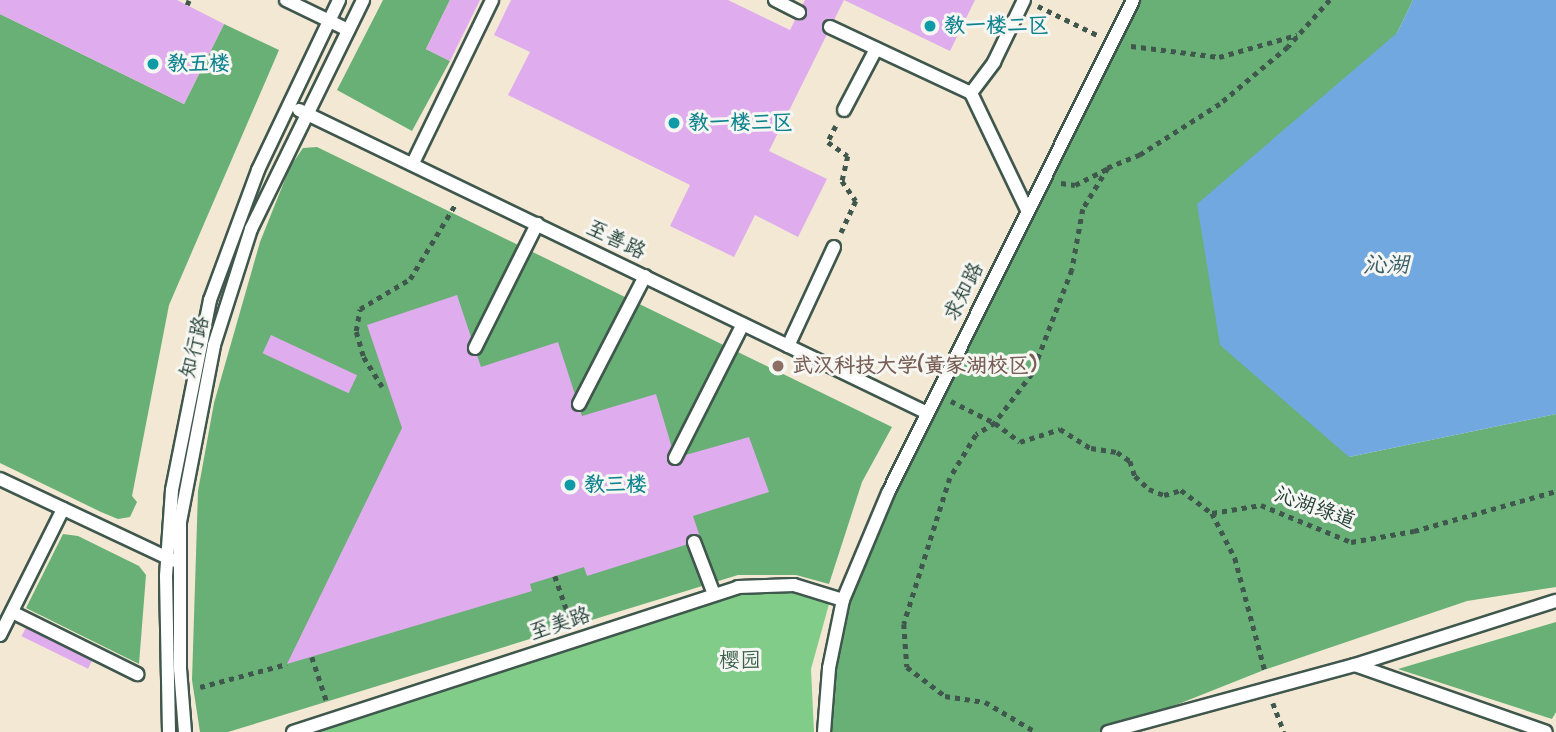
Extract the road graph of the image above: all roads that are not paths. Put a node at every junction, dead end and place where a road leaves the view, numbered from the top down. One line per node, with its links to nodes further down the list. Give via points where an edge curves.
1 (286, 0): 9 (lane)
2 (340, 0): 9 (lane, 知行路)
3 (363, 0): 11 (lane, 知行路)
4 (492, 0): 17 (lane)
5 (775, 0): 8 (lane)
6 (1024, 0): 13 (lane, via 994,62)
7 (1133, 0): 18 (lane, 求知路)
8 (799, 12)
9 (329, 21): 11 (lane); 14 (lane, 知行路)
10 (830, 27): 12 (lane)
11 (348, 30): 16 (lane, 知行路)
12 (876, 50): 13 (lane); 15 (lane)
13 (971, 93): 18 (lane)
14 (289, 105): 16 (lane, 至善路); 31 (lane, 知行路, via 258,170 211,300 172,490)
15 (844, 110)
16 (306, 114): 17 (lane, 至善路); 31 (lane, 知行路, via 251,229 214,345)
17 (413, 163): 19 (lane, 至善路)
18 (1027, 210): 26 (lane, 求知路)
19 (537, 223): 21 (lane, 至善路); 24 (lane)
20 (834, 247): 23 (lane)
21 (645, 276): 22 (lane, 至善路); 25 (lane)
22 (743, 324): 23 (lane, 至善路); 27 (lane)
23 (788, 346): 26 (lane, 至善路)
24 (475, 348)
25 (579, 404)
26 (925, 412): 33 (lane, 求知路)
27 (675, 458)
28 (0, 479): 29 (lane)
29 (63, 509): 31 (lane); 35 (lane)
30 (694, 542): 32 (lane)
31 (173, 561): 39 (lane, 知行路); 40 (lane, 知行路)
32 (714, 594): 33 (lane, 至美路, via 738,587 794,585); 41 (lane, 至美路)
33 (843, 600): 42 (lane, 求知路, via 829,668)
34 (1556, 601): 37 (lane)
35 (12, 612): 36 (lane); 38 (lane)
36 (0, 635)
37 (1355, 665): 43 (lane); 44 (lane)
38 (137, 674)
39 (169, 732)
40 (185, 732)
41 (293, 732)
42 (824, 732)
43 (1108, 732)
44 (1546, 732)

